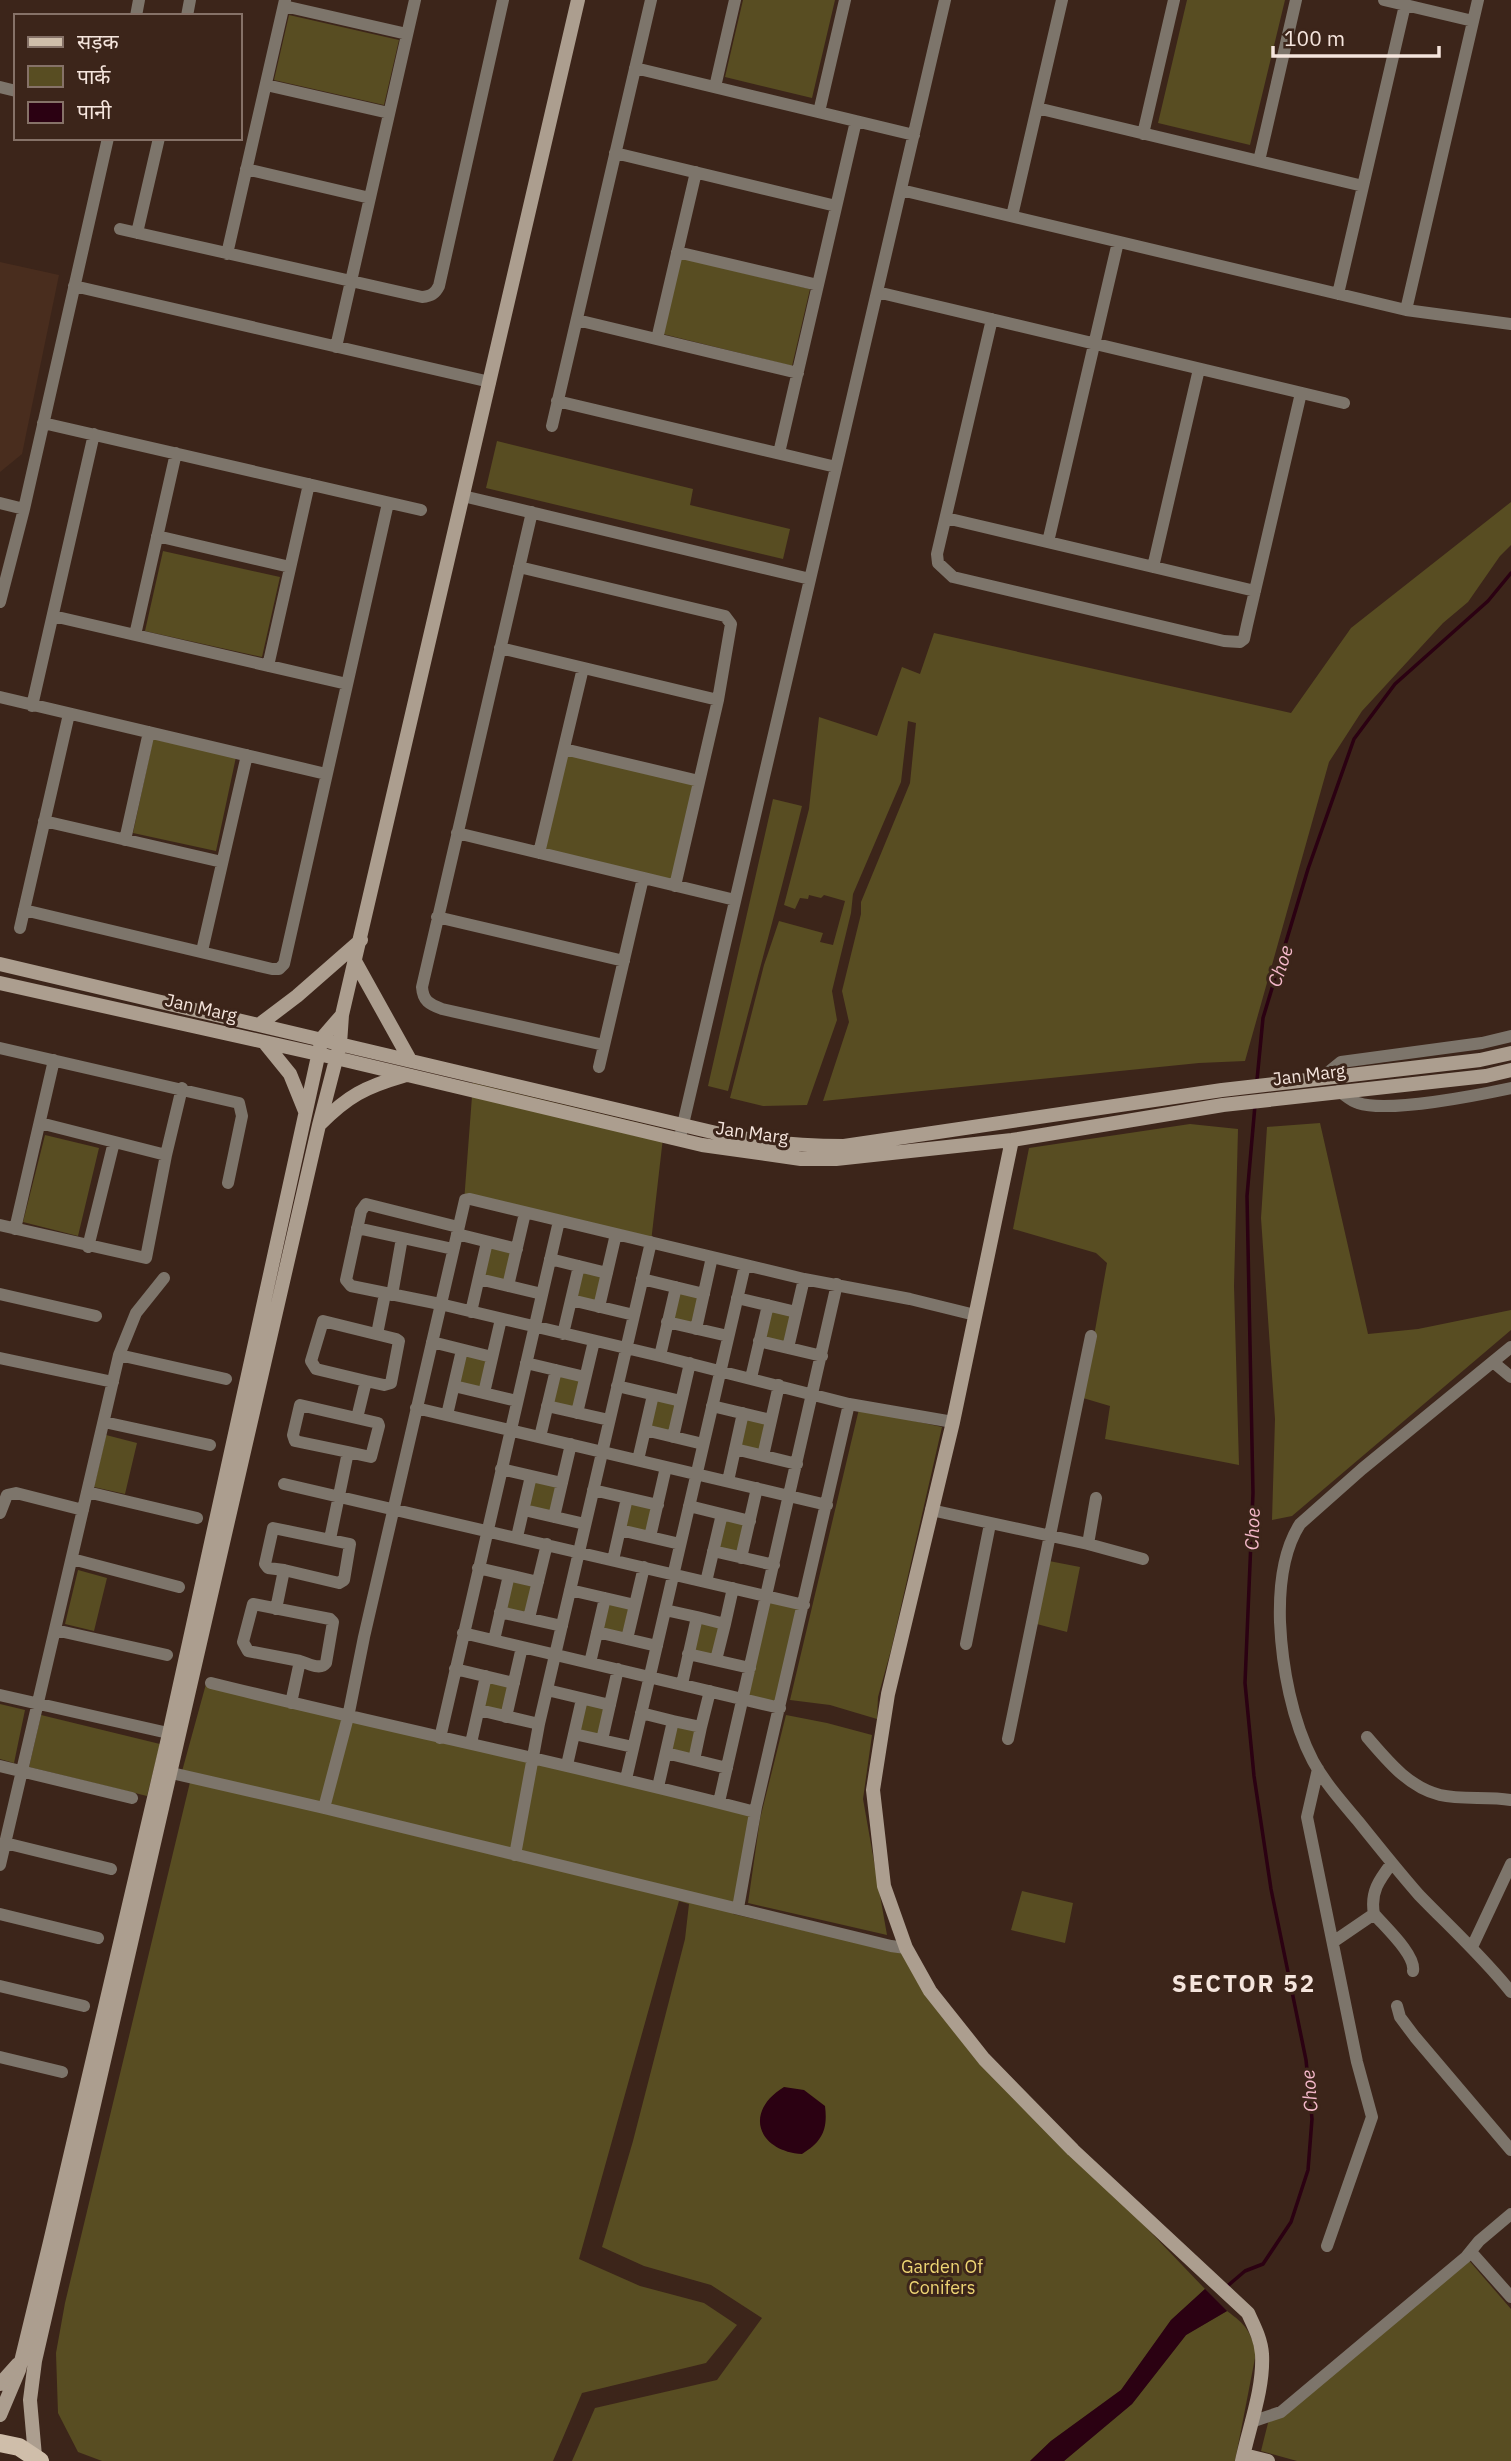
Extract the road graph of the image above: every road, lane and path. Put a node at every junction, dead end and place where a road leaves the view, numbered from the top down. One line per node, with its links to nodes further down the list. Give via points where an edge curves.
1 (415, 0): 16 (street)
2 (503, 0): 42 (street, via 436,293 422,297)
3 (578, 0): 56 (main road)
4 (651, 0): 17 (street)
5 (735, 0): 19 (street)
6 (845, 0): 21 (street)
7 (945, 0): 25 (street)
8 (1062, 0): 20 (street)
9 (1174, 0): 24 (street)
10 (1296, 0): 29 (street)
11 (1384, 0): 14 (street)
12 (1478, 0): 15 (street)
13 (284, 3): 16 (street); 18 (street)
14 (1405, 5): 15 (street); 32 (street)
15 (1473, 21): 47 (street)
16 (407, 34): 22 (street)
17 (635, 68): 19 (street); 28 (street)
18 (266, 85): 22 (street); 30 (street)
19 (715, 87): 21 (street)
20 (1037, 108): 24 (street); 36 (street)
21 (819, 112): 23 (street)
22 (389, 113): 34 (street)
23 (856, 121): 25 (street); 35 (street)
24 (1143, 134): 29 (street)
25 (914, 135): 33 (street)
26 (108, 140): 44 (street)
27 (159, 140): 38 (street)
28 (615, 153): 31 (street); 48 (street)
29 (1259, 161): 32 (street)
30 (246, 169): 34 (street); 41 (street)
31 (696, 172): 35 (street); 40 (street)
32 (1363, 186): 46 (street)
33 (901, 190): 36 (street); 45 (street)
34 (370, 198): 42 (street)
35 (836, 206): 43 (street)
36 (1012, 216): 39 (street)
37 (120, 229): 38 (street)
38 (137, 233): 41 (street)
39 (1118, 242): 46 (street); 52 (street)
40 (677, 251): 43 (street); 51 (street)
41 (227, 254): 42 (street)
42 (350, 283): 53 (street)
43 (818, 285): 55 (street)
44 (74, 286): 53 (street); 60 (street)
45 (877, 292): 49 (street); 65 (street)
46 (1338, 294): 47 (street)
47 (1406, 310): 50 (street)
48 (577, 320): 51 (street); 58 (street)
49 (992, 320): 52 (street); 73 (street)
50 (1511, 324)
51 (657, 339): 55 (street)
52 (1094, 344): 54 (street); 75 (street)
53 (336, 347): 56 (street)
54 (1199, 369): 57 (street); 78 (street)
55 (797, 373): 64 (street)
56 (490, 382): 67 (main road)
57 (1301, 393): 59 (street); 80 (street)
58 (557, 401): 61 (street); 64 (street)
59 (1344, 403)
60 (43, 423): 62 (street); 70 (street)
61 (552, 426)
62 (94, 434): 63 (street); 82 (street)
63 (176, 453): 66 (street); 74 (street)
64 (779, 453): 65 (street)
65 (836, 467): 79 (street)
66 (309, 484): 69 (street); 76 (street)
67 (463, 496): 72 (street); 108 (main road)
68 (0, 503): 70 (street)
69 (388, 503): 71 (street); 87 (street)
70 (24, 509): 81 (street)
71 (421, 510)
72 (531, 512): 77 (street); 79 (street)
73 (946, 518): 75 (street); 80 (street, via 937,554 944,571 1061,603 1234,643 1244,639)
74 (157, 536): 76 (street); 83 (street)
75 (1048, 542): 78 (street)
76 (290, 567): 85 (street)
77 (519, 567): 84 (street); 89 (street, via 725,616 731,624)
78 (1153, 567): 80 (street)
79 (810, 579): 104 (street)
80 (1255, 591)
81 (0, 602)
82 (53, 616): 83 (street); 90 (street)
83 (135, 635): 85 (street)
84 (500, 648): 86 (street); 98 (street)
85 (268, 666): 87 (street)
86 (583, 668): 89 (street); 93 (street)
87 (347, 684): 95 (street)
88 (0, 697): 90 (street)
89 (718, 700): 96 (street)
90 (32, 705): 91 (street)
91 (69, 714): 92 (street); 97 (street)
92 (149, 733): 94 (street); 99 (street)
93 (564, 749): 96 (street); 100 (street)
94 (247, 755): 95 (street); 101 (street)
95 (326, 774): 109 (street, via 284,964 272,969)
96 (699, 781): 103 (street)
97 (44, 821): 99 (street); 105 (street)
98 (457, 834): 100 (street); 106 (street)
99 (125, 840): 101 (street)
100 (540, 853): 102 (street)
101 (222, 862): 109 (street)
102 (643, 878): 103 (street); 110 (street)
103 (675, 886): 104 (street)
104 (735, 900): 135 (street)
105 (24, 910): 107 (street); 109 (street)
106 (437, 917): 110 (street); 119 (street, via 422,987 429,1004)
107 (20, 928)
108 (361, 940): 111 (main road); 115 (main road)
109 (202, 951)
110 (624, 961): 119 (street)
111 (356, 963): 114 (main road); 125 (main road)
112 (0, 964): 115 (main road)
113 (0, 983): 118 (main road, Jan Marg)
114 (342, 1015): 117 (main road); 121 (main road)
115 (260, 1024): 117 (main road)
116 (1511, 1036): 128 (street, via 1342,1062)
117 (322, 1038): 121 (main road); 123 (main road)
118 (264, 1042): 123 (main road, Jan Marg); 133 (main road, via 290,1073)
119 (604, 1045): 126 (street)
120 (0, 1048): 124 (street)
121 (338, 1051): 123 (main road, Jan Marg); 125 (main road, Jan Marg); 136 (main road)
122 (1511, 1053): 128 (main road, Jan Marg)
123 (318, 1054): 133 (main road)
124 (54, 1060): 129 (street); 134 (street)
125 (408, 1067): 135 (main road, Jan Marg); 136 (main road, via 345,1100); 137 (main road, Jan Marg)
126 (599, 1067)
127 (1511, 1070): 132 (main road, Jan Marg)
128 (1320, 1079): 131 (main road, Jan Marg)
129 (181, 1088): 141 (street); 142 (street, via 235,1101 242,1109)
130 (1511, 1088): 132 (street, via 1380,1105 1360,1104)
131 (1293, 1089): 132 (main road, Jan Marg); 138 (main road, Jan Marg); 140 (main road, Jan Marg, via 1222,1090 844,1146)
132 (1339, 1091)
133 (306, 1113): 350 (main road)
134 (40, 1123): 139 (street); 147 (street)
135 (683, 1124): 137 (street); 140 (main road, Jan Marg)
136 (319, 1125): 350 (main road)
137 (679, 1140): 140 (main road, Jan Marg)
138 (1012, 1140): 140 (main road, Jan Marg, via 836,1159 777,1157); 180 (main road)
139 (114, 1142): 141 (street); 153 (street)
140 (735, 1144)
141 (166, 1155): 153 (street, via 146,1258)
142 (228, 1183)
143 (525, 1213): 144 (street); 148 (street, via 470,1199 464,1202); 155 (street)
144 (559, 1221): 149 (street); 157 (street)
145 (0, 1225): 147 (street)
146 (357, 1228): 148 (street, via 363,1207 369,1204); 150 (street); 171 (street, via 346,1280 351,1286)
147 (15, 1229): 153 (street)
148 (457, 1231): 151 (street); 154 (street)
149 (616, 1234): 152 (street); 160 (street)
150 (402, 1238): 154 (street); 171 (street)
151 (488, 1242): 155 (street); 162 (street)
152 (650, 1242): 156 (street); 163 (street)
153 (88, 1247)
154 (453, 1249): 174 (street)
155 (517, 1249): 166 (street)
156 (712, 1257): 158 (street); 170 (street)
157 (550, 1259): 159 (street); 169 (street)
158 (745, 1265): 164 (street); 172 (street)
159 (579, 1266): 160 (street); 173 (street)
160 (607, 1273): 176 (street)
161 (164, 1278): 197 (street, via 135,1314)
162 (479, 1279): 166 (street); 177 (street)
163 (642, 1279): 167 (street); 179 (street)
164 (804, 1279): 165 (street); 178 (street)
165 (837, 1284): 180 (street); 199 (street)
166 (508, 1286): 169 (street)
167 (676, 1287): 170 (street); 183 (street)
168 (0, 1294): 181 (street)
169 (542, 1294): 184 (street)
170 (704, 1294): 185 (street)
171 (389, 1295): 174 (street); 186 (street)
172 (737, 1298): 175 (street); 188 (street)
173 (571, 1300): 176 (street); 187 (street)
174 (440, 1304): 177 (street); 191 (street)
175 (768, 1306): 178 (street); 192 (street)
176 (599, 1307): 179 (street)
177 (471, 1312): 182 (street)
178 (796, 1312): 195 (street)
179 (634, 1315): 194 (street)
180 (975, 1315): 232 (main road)
181 (96, 1316)
182 (501, 1319): 184 (street); 200 (street)
183 (667, 1322): 185 (street); 198 (street)
184 (534, 1327): 187 (street); 203 (street)
185 (696, 1329): 188 (street)
186 (377, 1334): 211 (street, via 399,1341 391,1383); 211 (street, via 323,1321 311,1361 316,1369)
187 (564, 1334): 190 (street)
188 (729, 1336): 206 (street)
189 (1091, 1336): 276 (street)
190 (594, 1341): 194 (street); 207 (street)
191 (432, 1342): 196 (street); 224 (street)
192 (759, 1342): 195 (street); 209 (street)
193 (1511, 1347): 202 (street)
194 (626, 1348): 198 (street); 215 (street)
195 (788, 1348): 199 (street)
196 (463, 1350): 200 (street); 214 (street)
197 (119, 1355): 210 (street); 212 (street)
198 (660, 1356): 204 (street)
199 (822, 1356): 217 (street)
200 (492, 1357): 216 (street)
201 (0, 1358): 212 (street)
202 (1493, 1362): 208 (street); 363 (street, via 1355,1475 1294,1534 1285,1561 1281,1640 1295,1713)
203 (526, 1363): 205 (street); 219 (street)
204 (690, 1363): 206 (street); 220 (street)
205 (556, 1370): 207 (street); 222 (street)
206 (720, 1371): 209 (street); 223 (street)
207 (585, 1377): 225 (street)
208 (1511, 1377)
209 (751, 1378): 213 (street)
210 (226, 1379)
211 (366, 1381): 228 (street)
212 (113, 1382): 231 (street)
213 (779, 1385): 217 (street); 230 (street)
214 (454, 1386): 216 (street); 227 (street)
215 (617, 1386): 218 (street); 229 (street)
216 (484, 1393): 219 (street)
217 (813, 1394): 221 (street); 245 (street)
218 (653, 1395): 220 (street); 234 (street)
219 (517, 1401): 233 (street)
220 (681, 1401): 236 (street)
221 (849, 1404): 232 (street); 261 (street)
222 (547, 1406): 225 (street); 235 (street)
223 (712, 1406): 226 (street); 238 (street)
224 (416, 1408): 227 (street); 264 (street)
225 (577, 1413): 229 (street)
226 (743, 1413): 230 (street); 240 (street)
227 (447, 1415): 233 (street)
228 (357, 1418): 241 (street, via 379,1426 372,1455); 241 (street, via 303,1405 297,1409 295,1441)
229 (609, 1420): 242 (street)
230 (771, 1420): 243 (street)
231 (104, 1422): 239 (street); 255 (street)
232 (953, 1423): 266 (main road)
233 (510, 1430): 235 (street); 247 (street)
234 (645, 1430): 236 (street); 244 (street)
235 (540, 1437): 237 (street)
236 (673, 1437): 238 (street)
237 (570, 1444): 242 (street); 251 (street)
238 (704, 1444): 248 (street)
239 (210, 1445)
240 (735, 1449): 243 (street); 250 (street)
241 (348, 1452): 257 (street)
242 (602, 1452): 244 (street); 254 (street)
243 (763, 1456): 245 (street)
244 (638, 1460): 246 (street)
245 (797, 1464): 256 (street)
246 (666, 1467): 248 (street); 260 (street)
247 (501, 1469): 249 (street); 274 (street)
248 (696, 1474): 250 (street); 262 (street)
249 (531, 1476): 251 (street); 265 (street)
250 (727, 1481): 253 (street)
251 (562, 1483): 269 (street)
252 (284, 1484): 257 (street)
253 (757, 1488): 256 (street); 271 (street)
254 (593, 1490): 259 (street); 272 (street)
255 (87, 1492): 263 (street); 270 (street)
256 (790, 1496): 261 (street); 289 (street)
257 (339, 1497): 264 (street); 279 (street)
258 (1096, 1497): 282 (street)
259 (627, 1498): 260 (street); 275 (street)
260 (657, 1505): 278 (street)
261 (827, 1505): 303 (street)
262 (689, 1506): 268 (street); 281 (street)
263 (83, 1510): 267 (street, via 16,1493 7,1496); 286 (street)
264 (393, 1510): 274 (street); 344 (street)
265 (524, 1510): 269 (street); 277 (street)
266 (931, 1510): 273 (street); 385 (main road, via 888,1695 873,1790 884,1886)
267 (0, 1513)
268 (722, 1514): 271 (street); 283 (street)
269 (554, 1517): 272 (street)
270 (197, 1518)
271 (750, 1521): 285 (street)
272 (585, 1524): 284 (street)
273 (990, 1524): 276 (street); 316 (street)
274 (487, 1530): 277 (street); 291 (street)
275 (620, 1530): 278 (street); 288 (street)
276 (1051, 1536): 282 (street); 353 (street)
277 (517, 1537): 280 (street)
278 (650, 1537): 281 (street)
279 (330, 1539): 292 (street, via 273,1528 265,1564); 292 (street, via 350,1544 342,1582)
280 (547, 1544): 284 (street); 295 (street)
281 (680, 1544): 293 (street)
282 (1088, 1544): 287 (street)
283 (713, 1551): 285 (street); 296 (street)
284 (579, 1552): 288 (street); 299 (street)
285 (741, 1558): 289 (street)
286 (72, 1559): 297 (street); 311 (street)
287 (1143, 1559)
288 (613, 1560): 290 (street)
289 (774, 1565): 300 (street)
290 (644, 1567): 293 (street); 302 (street)
291 (478, 1568): 294 (street); 313 (street)
292 (284, 1570): 304 (street)
293 (673, 1574): 296 (street); 305 (street)
294 (509, 1576): 295 (street); 306 (street)
295 (538, 1582): 308 (street)
296 (706, 1582): 298 (street)
297 (179, 1587)
298 (733, 1588): 300 (street); 309 (street)
299 (570, 1590): 301 (street); 310 (street)
300 (767, 1596): 303 (street); 325 (street)
301 (605, 1598): 302 (street); 312 (street)
302 (635, 1605): 314 (street)
303 (804, 1605): 341 (street)
304 (276, 1609): 323 (street, via 253,1604 245,1648); 323 (street, via 333,1622 326,1663 319,1667)
305 (665, 1610): 307 (street); 317 (street)
306 (500, 1612): 308 (street); 315 (street)
307 (697, 1617): 309 (street); 320 (street)
308 (529, 1618): 310 (street)
309 (725, 1624): 322 (street)
310 (562, 1626): 319 (street)
311 (55, 1630): 321 (street); 338 (street)
312 (597, 1632): 314 (street); 324 (street)
313 (463, 1633): 315 (street); 326 (street)
314 (627, 1639): 317 (street)
315 (494, 1640): 318 (street)
316 (966, 1644)
317 (657, 1646): 329 (street)
318 (522, 1647): 319 (street); 331 (street)
319 (555, 1654): 324 (street); 333 (street)
320 (688, 1654): 322 (street); 332 (street)
321 (167, 1655)
322 (716, 1660): 325 (street)
323 (300, 1661): 339 (street)
324 (590, 1663): 327 (street)
325 (750, 1668): 337 (street)
326 (455, 1669): 328 (street); 352 (street)
327 (618, 1670): 329 (street); 340 (street)
328 (486, 1676): 331 (street); 342 (street)
329 (649, 1677): 332 (street); 343 (street)
330 (211, 1683): 339 (street)
331 (514, 1683): 345 (street)
332 (681, 1684): 334 (street)
333 (547, 1690): 336 (street); 347 (street)
334 (710, 1691): 337 (street); 348 (street)
335 (0, 1695): 338 (street)
336 (582, 1699): 340 (street); 349 (street)
337 (743, 1699): 341 (street); 362 (street)
338 (38, 1703): 350 (street); 365 (street)
339 (291, 1703): 344 (street)
340 (610, 1705): 354 (street)
341 (780, 1707): 372 (street)
342 (479, 1710): 345 (street); 355 (street)
343 (641, 1713): 346 (street); 356 (street)
344 (348, 1717): 352 (street); 371 (street)
345 (506, 1717): 347 (street)
346 (673, 1721): 348 (street); 357 (street)
347 (539, 1724): 358 (street)
348 (701, 1727): 359 (street)
349 (574, 1734): 354 (street); 360 (street)
350 (175, 1735): 364 (main road)
351 (1367, 1737): 369 (street, via 1414,1783 1439,1794)
352 (440, 1738): 355 (street)
353 (1008, 1739)
354 (602, 1740): 356 (street)
355 (471, 1743): 358 (street)
356 (633, 1747): 366 (street)
357 (666, 1754): 359 (street); 367 (street)
358 (532, 1757): 360 (street); 374 (street)
359 (694, 1760): 362 (street)
360 (567, 1765): 366 (street)
361 (0, 1766): 365 (street)
362 (727, 1768): 370 (street)
363 (1318, 1769): 375 (street); 383 (street, via 1307,1817)
364 (165, 1771): 371 (street); 398 (main road); 404 (main road, via 35,2361 30,2400)
365 (22, 1772): 368 (street); 373 (street)
366 (626, 1779): 367 (street)
367 (658, 1787): 370 (street)
368 (132, 1798)
369 (1511, 1800)
370 (719, 1802): 372 (street)
371 (324, 1808): 374 (street)
372 (755, 1812): 379 (street)
373 (5, 1843): 377 (street); 378 (street)
374 (516, 1855): 379 (street)
375 (1392, 1863): 381 (street, via 1376,1885); 384 (street)
376 (1511, 1864): 384 (street)
377 (0, 1865)
378 (111, 1868)
379 (738, 1908): 385 (street)
380 (0, 1914): 382 (street)
381 (1374, 1914): 383 (street); 386 (street, via 1410,1956)
382 (98, 1938)
383 (1332, 1942): 395 (street, via 1372,2117)
384 (1472, 1947): 388 (street)
385 (906, 1948): 401 (main road, via 930,1992 984,2059 1073,2150 1248,2313 1262,2354)
386 (1413, 1972)
387 (0, 1986): 389 (street)
388 (1511, 1992)
389 (84, 2006)
390 (1397, 2006): 393 (street, via 1415,2037)
391 (0, 2057): 392 (street)
392 (62, 2072)
393 (1511, 2150)
394 (1511, 2214): 396 (street)
395 (1327, 2246)
396 (1471, 2252): 397 (street); 401 (street, via 1280,2412)
397 (1511, 2297)
398 (20, 2362): 399 (main road); 400 (main road)
399 (0, 2384)
400 (0, 2415)
401 (1251, 2422): 403 (main road)
402 (0, 2443): 404 (main road, via 19,2447)
403 (1243, 2458): 405 (main road)
404 (37, 2459)
405 (1268, 2461)

